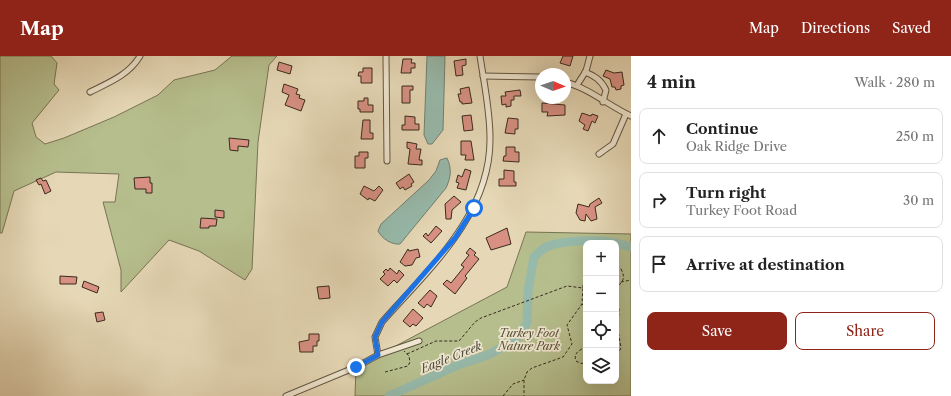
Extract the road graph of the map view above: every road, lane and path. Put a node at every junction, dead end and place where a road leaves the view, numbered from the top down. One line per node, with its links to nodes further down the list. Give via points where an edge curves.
1 (140, 56): 10 (street, via 133,66 119,77)
2 (386, 56): 14 (street)
3 (480, 56): 6 (street)
4 (590, 56): 5 (street)
5 (585, 72): 9 (street); 11 (street, via 598,78 604,86 606,90)
6 (483, 76): 7 (street); 28 (street, via 489,111 490,138 488,167 474,208 455,238 382,322 375,337)
7 (535, 77)
8 (571, 84): 9 (street)
9 (577, 85): 11 (street)
10 (90, 92)
11 (603, 102): 12 (street)
12 (628, 115): 13 (street, via 613,144)
13 (599, 154)
14 (387, 161)
15 (619, 268): 18 (path, via 624,275)
16 (631, 280): 18 (path)
17 (619, 282): 18 (path)
18 (622, 282): 19 (path)
19 (619, 285)
20 (583, 288): 21 (path); 27 (path, via 566,286 481,318 459,341 436,341)
21 (582, 304): 31 (path, via 567,325 572,344 562,357 532,368)
22 (619, 308): 26 (path)
23 (419, 341): 24 (street)
24 (401, 347): 27 (path); 28 (street)
25 (583, 348): 29 (path, via 574,356 576,361)
26 (619, 352)
27 (407, 354): 30 (path, via 410,362 408,366)
28 (378, 355): 32 (street, via 356,367)
29 (583, 364)
30 (385, 372)
31 (524, 380): 33 (path, via 513,384); 34 (path)
32 (286, 396)
33 (503, 396)
34 (524, 396)

